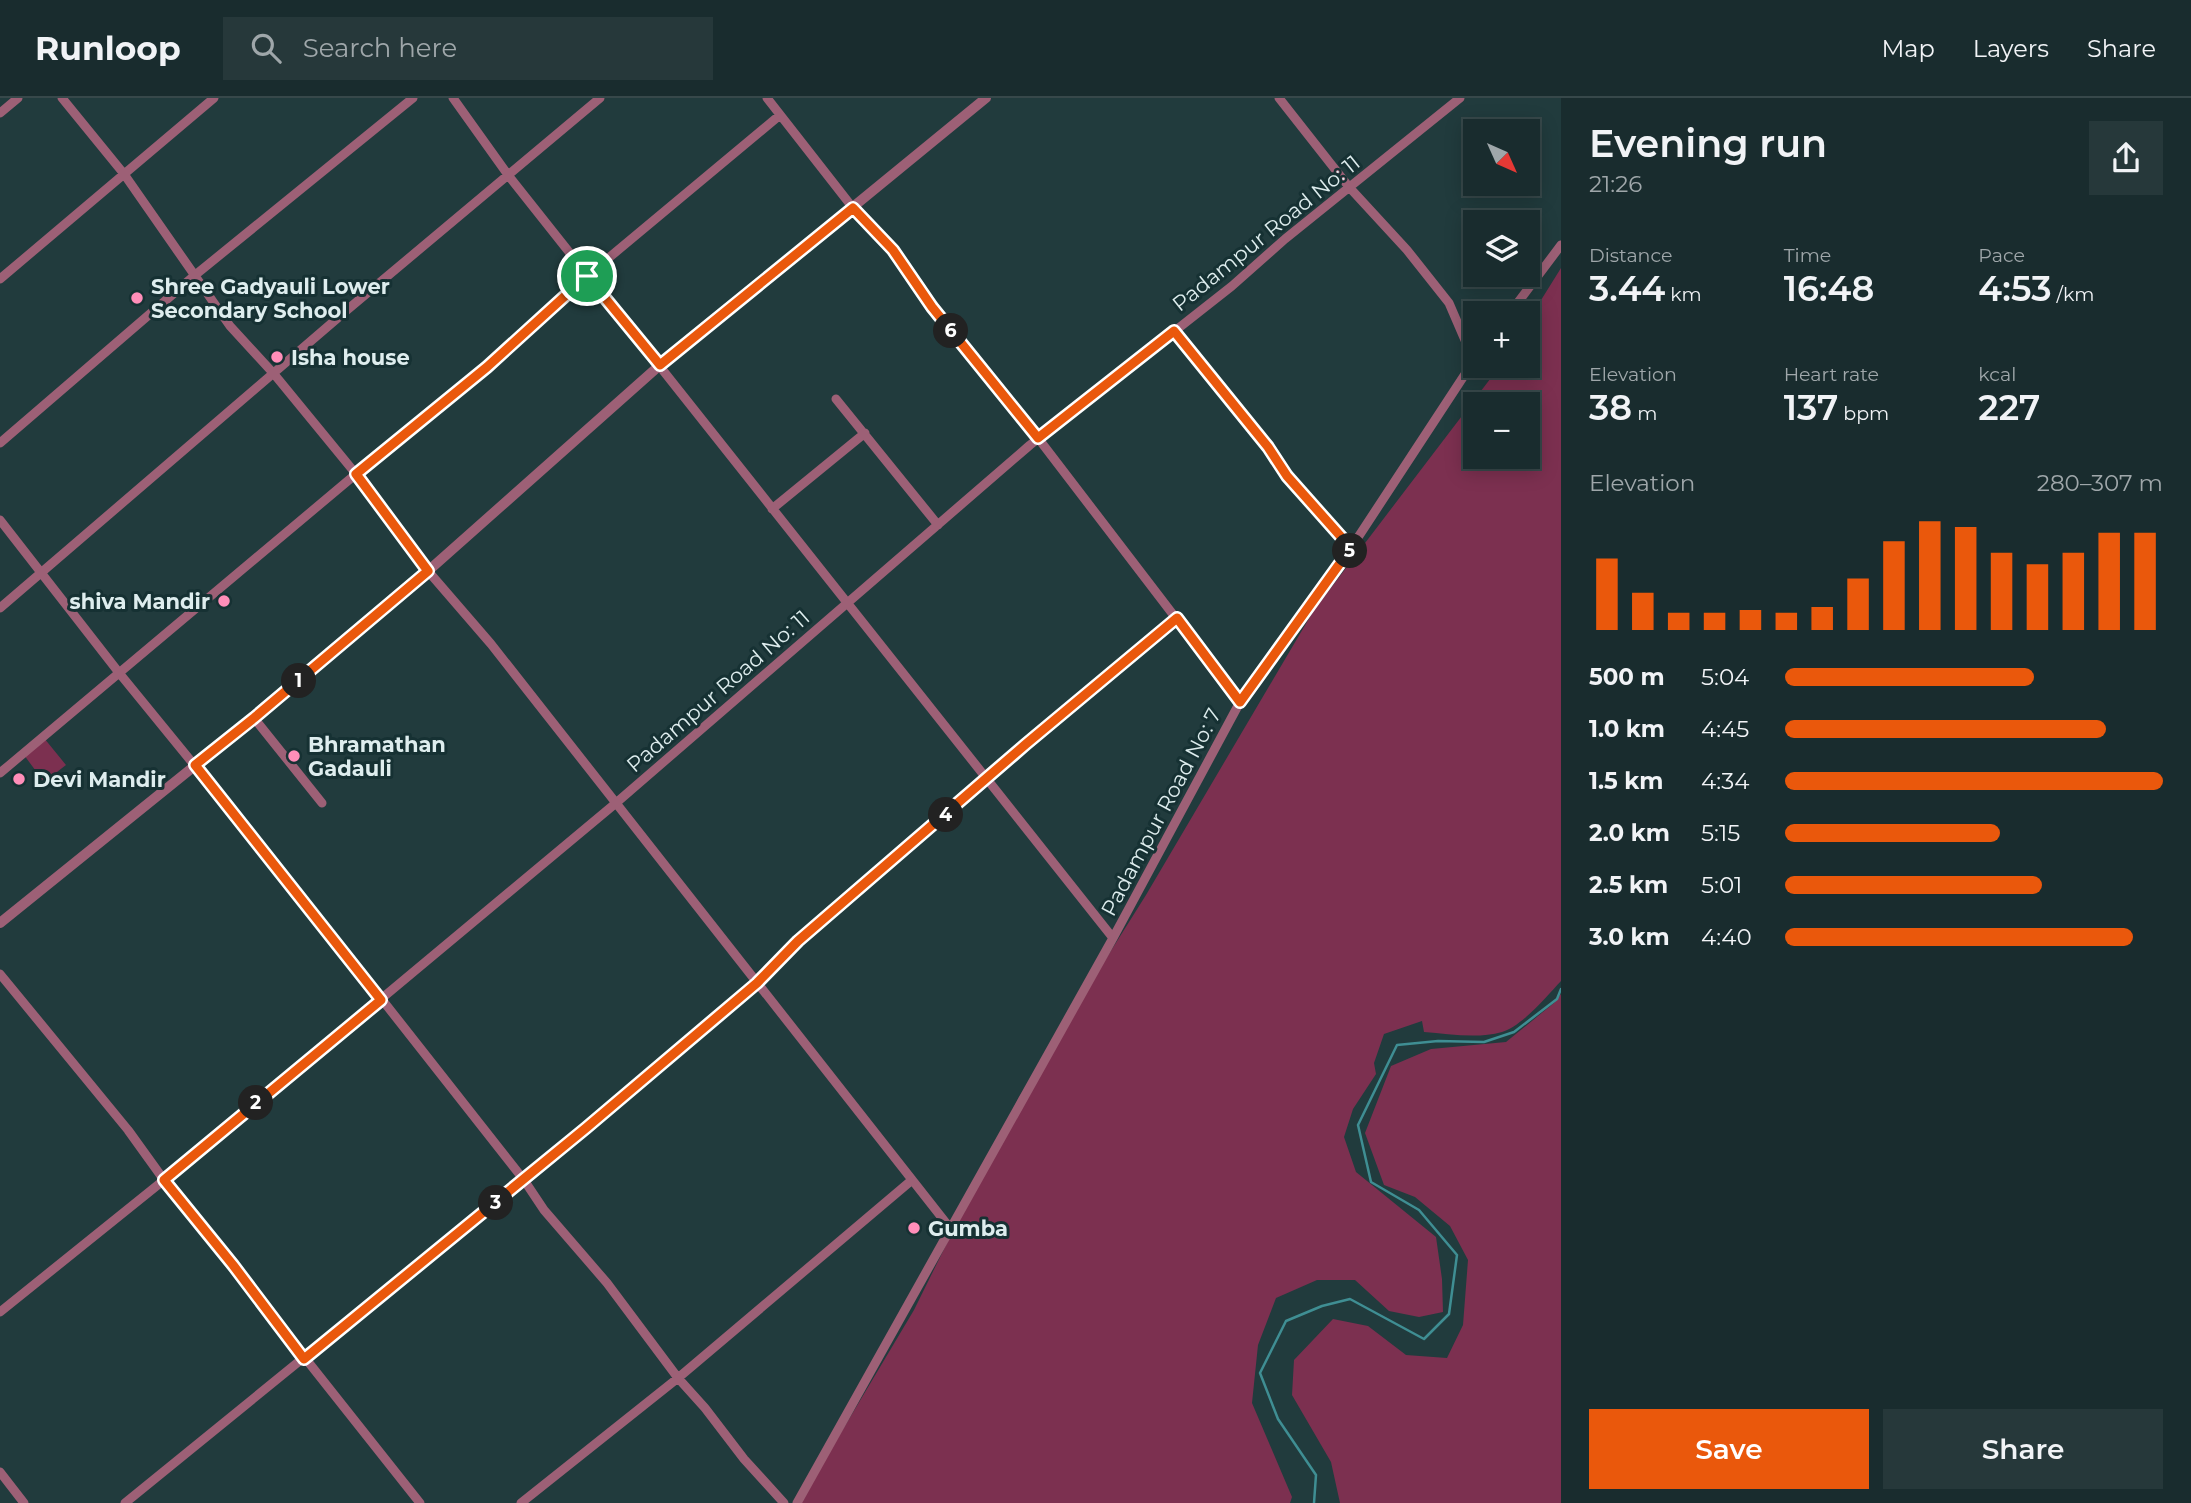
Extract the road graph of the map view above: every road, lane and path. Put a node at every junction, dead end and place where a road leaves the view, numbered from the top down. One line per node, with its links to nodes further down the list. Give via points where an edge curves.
1 (18, 98): 11 (street)
2 (62, 98): 13 (street)
3 (214, 98): 13 (street)
4 (413, 98): 18 (street)
5 (453, 98): 14 (street)
6 (600, 98): 14 (street)
7 (767, 98): 12 (street)
8 (986, 98): 16 (street)
9 (1279, 98): 15 (street)
10 (1460, 98): 15 (street, Padampur Road No: 11)
11 (0, 113)
12 (779, 115): 16 (street); 19 (street)
13 (124, 174): 18 (street); 20 (street)
14 (508, 175): 19 (street); 25 (street)
15 (1349, 187): 22 (street, Padampur Road No: 11); 23 (street, via 1449,303)
16 (853, 208): 24 (street); 29 (street, via 893,250 932,307)
17 (1561, 245): 21 (street)
18 (194, 276): 25 (street, via 230,326); 30 (street)
19 (587, 276): 24 (street); 31 (street, via 487,367)
20 (0, 279)
21 (1519, 301)
22 (1174, 331): 29 (street, Padampur Road No: 11); 35 (street, via 1287,476)
23 (1463, 334)
24 (660, 365): 32 (street); 36 (street)
25 (274, 374): 31 (street); 37 (street)
26 (1463, 378): 35 (street, Padampur Road No: 7)
27 (836, 399): 28 (street)
28 (865, 433): 32 (street); 34 (street)
29 (1038, 438): 34 (street, Padampur Road No: 11); 40 (street)
30 (0, 443)
31 (356, 474): 36 (street); 41 (street)
32 (772, 509): 38 (street)
33 (0, 520): 37 (street)
34 (938, 525): 38 (street, Padampur Road No: 11)
35 (1351, 548): 42 (street, Padampur Road No: 7)
36 (428, 571): 43 (street); 48 (street, via 491,643)
37 (43, 573): 39 (street); 41 (street)
38 (848, 603): 46 (street); 48 (street, Padampur Road No: 11)
39 (0, 608)
40 (1177, 618): 42 (street); 46 (street)
41 (120, 674): 44 (street); 45 (street)
42 (1240, 702): 50 (street, Padampur Road No: 7)
43 (254, 718): 44 (street); 47 (street)
44 (195, 765): 49 (street); 53 (street)
45 (0, 773)
46 (987, 780): 50 (street); 52 (street, via 798,941)
47 (323, 803)
48 (616, 803): 52 (street); 53 (street, Padampur Road No: 11)
49 (0, 923)
50 (1113, 938): 57 (street, Padampur Road No: 7)
51 (0, 974): 54 (street)
52 (757, 983): 55 (street); 56 (street)
53 (381, 1000): 54 (street, Padampur Road No: 11); 55 (street)
54 (164, 1180): 58 (street, Padampur Road No: 11); 59 (street)
55 (524, 1180): 59 (street); 60 (street)
56 (912, 1180): 57 (street); 60 (street)
57 (950, 1228): 67 (street, Padampur Road No: 7)
58 (0, 1312)
59 (304, 1359): 63 (street); 64 (street)
60 (678, 1378): 65 (street); 66 (street)
61 (0, 1472): 62 (street)
62 (24, 1503)
63 (125, 1503)
64 (420, 1503)
65 (521, 1503)
66 (784, 1503)
67 (797, 1503)

